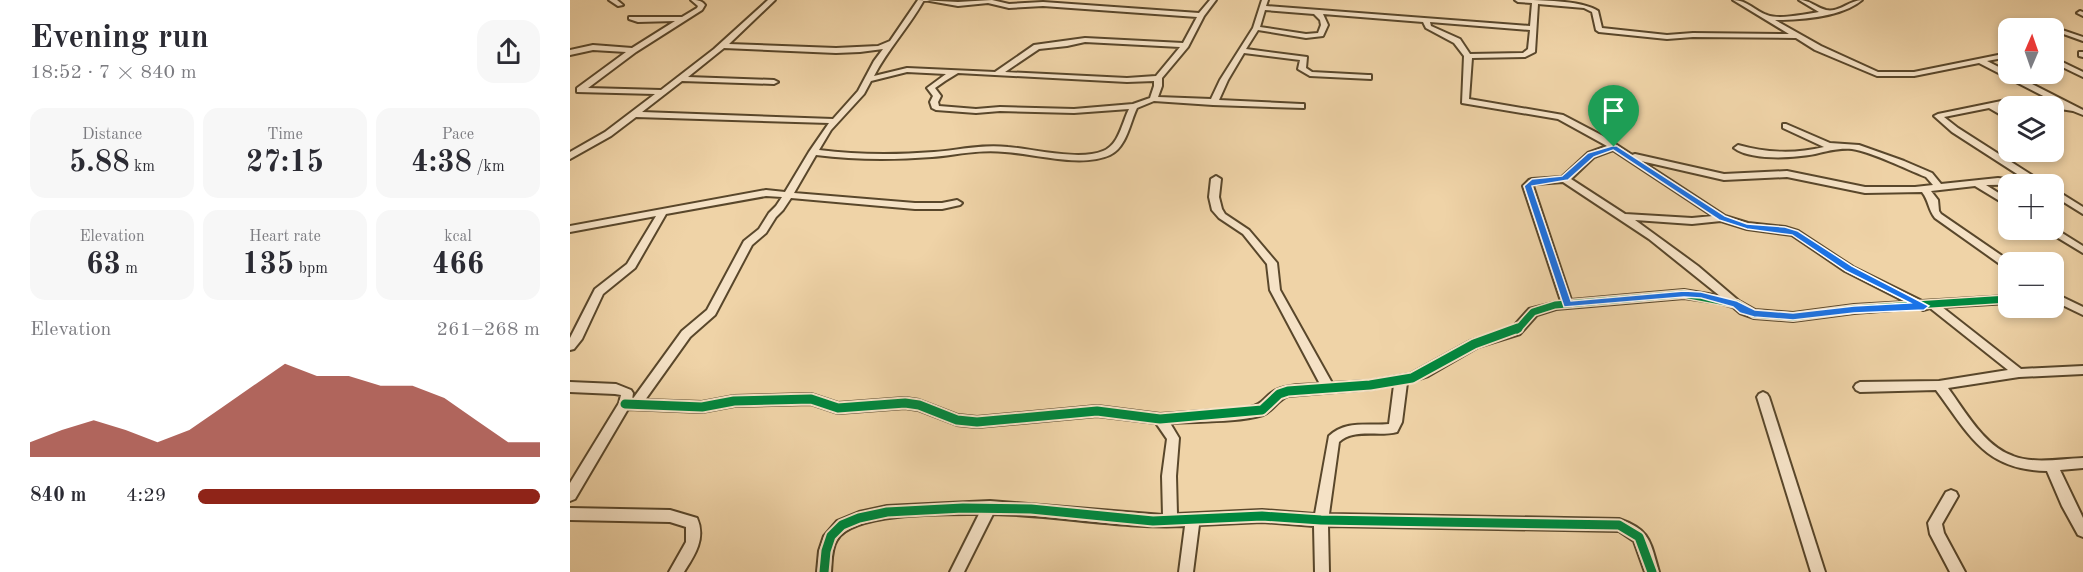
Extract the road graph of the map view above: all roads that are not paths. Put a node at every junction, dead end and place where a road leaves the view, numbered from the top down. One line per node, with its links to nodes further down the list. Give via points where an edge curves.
1 (612, 0): 13 (street)
2 (694, 0): 19 (street, via 702,5 700,9)
3 (772, 0): 28 (street)
4 (921, 0): 26 (street)
5 (927, 0): 16 (street)
6 (1213, 0): 16 (street)
7 (1518, 0): 11 (street)
8 (1736, 0): 18 (street)
9 (1802, 0): 15 (street)
10 (1859, 0): 15 (street, via 1845,9)
11 (1535, 2): 22 (street); 24 (street, via 1586,6 1595,11 1599,30 1661,37)
12 (1263, 4): 14 (street); 21 (street)
13 (620, 5)
14 (1316, 12): 20 (street); 21 (street, via 1325,19 1321,35)
15 (1825, 12): 18 (street)
16 (1201, 15): 27 (street)
17 (631, 18): 19 (street)
18 (1769, 18): 24 (street)
19 (683, 19): 30 (street)
20 (1426, 20): 22 (street); 32 (street, via 1428,27 1457,40)
21 (1256, 28): 31 (street)
22 (1533, 28): 32 (street, via 1532,50 1525,55)
23 (2064, 32): 25 (street)
24 (1797, 36): 34 (street, via 1868,72 1886,76)
25 (2083, 39)
26 (890, 45): 28 (street, via 850,51); 42 (street)
27 (1185, 45): 37 (street, via 1085,40 1037,47); 40 (street)
28 (722, 46): 41 (street)
29 (572, 50): 30 (street)
30 (633, 50): 44 (street)
31 (1242, 51): 39 (street, via 1304,59 1302,69 1310,74); 48 (street)
32 (1468, 56): 59 (street, via 1465,100 1551,114)
33 (1998, 57): 34 (street)
34 (1981, 61): 52 (street)
35 (2064, 65): 38 (street)
36 (957, 71): 37 (street); 42 (street, via 907,70); 49 (street, via 931,88 938,96 936,108 1074,111)
37 (997, 74): 40 (street)
38 (2083, 75)
39 (1368, 77)
40 (1158, 78): 47 (street)
41 (679, 79): 43 (street); 45 (street)
42 (867, 80): 56 (street)
43 (774, 82)
44 (580, 90): 45 (street); 46 (street)
45 (662, 92): 55 (street)
46 (570, 98)
47 (1153, 99): 48 (street); 49 (street)
48 (1213, 103): 50 (street)
49 (1134, 106): 61 (street, via 1114,148 1106,153 1081,156 1003,149 856,157)
50 (1301, 106)
51 (1992, 106): 52 (street, via 2021,100); 53 (street); 64 (street, via 1938,116)
52 (2073, 109): 54 (street)
53 (1998, 110)
54 (2083, 112)
55 (633, 114): 56 (street); 63 (street, via 604,138)
56 (834, 121): 61 (street)
57 (1786, 126): 58 (street)
58 (1834, 146): 60 (street, via 1758,154); 69 (street, via 1856,147 1901,163 1929,175)
59 (1614, 147): 62 (street); 66 (street, via 1591,155)
60 (1738, 148)
61 (813, 152): 71 (street)
62 (1627, 155): 70 (street, via 1724,177 1787,174 1865,190); 78 (street)
63 (570, 156)
64 (2023, 174)
65 (1216, 179): 95 (street, via 1217,210 1246,232 1272,263 1275,290)
66 (1565, 179): 77 (street); 85 (street, via 1532,182 1528,186)
67 (1998, 182): 68 (street)
68 (1975, 183): 69 (street); 72 (street)
69 (1938, 186): 70 (street)
70 (1923, 189): 82 (street, via 1933,200 1938,216)
71 (788, 193): 74 (street, via 915,206); 76 (street, via 741,196); 98 (street, via 763,231 748,243 711,312 686,334)
72 (1998, 197)
73 (2064, 199): 75 (street)
74 (957, 203)
75 (2083, 211)
76 (663, 212): 79 (street); 89 (street, via 632,266 599,292)
77 (1624, 217): 78 (street); 86 (street)
78 (1722, 218): 87 (street, via 1795,233 1856,272)
79 (570, 229)
80 (2064, 238): 81 (street)
81 (2083, 250)
82 (1998, 258)
83 (1998, 300): 87 (street)
84 (2064, 302): 88 (street)
85 (1567, 304): 86 (street, via 1684,294); 92 (street, via 1533,312 1516,331 1474,344 1424,373)
86 (1737, 304): 87 (street, via 1754,314 1793,317 1854,309)
87 (1929, 306): 91 (street)
88 (2083, 311)
89 (570, 346)
90 (2083, 370): 91 (street)
91 (2019, 373): 93 (street)
92 (1401, 380): 95 (street); 108 (street, via 1393,428 1352,429 1339,432 1333,440)
93 (1939, 385): 96 (street); 101 (street, via 1995,453 2010,460)
94 (570, 387): 98 (street, via 616,389 627,393)
95 (1328, 387): 99 (street, via 1288,391 1262,410 1247,413)
96 (1860, 387)
97 (1763, 397): 116 (street)
98 (630, 405): 99 (street, via 702,407 734,401 811,399 838,408 905,403 957,420 977,422 1097,411); 102 (street)
99 (1160, 419): 107 (street, via 1173,438)
100 (2083, 463): 101 (street)
101 (2051, 465): 109 (street)
102 (570, 495)
103 (1951, 496): 117 (street, via 1935,523)
104 (990, 507): 107 (street); 111 (street, via 887,512 859,518 842,525 831,536); 112 (street)
105 (570, 514): 110 (street, via 670,516 692,522 694,541)
106 (1192, 519): 107 (street); 108 (street, via 1262,516); 113 (street)
107 (1170, 520)
108 (1321, 520): 114 (street); 115 (street, via 1619,525 1640,535)
109 (2083, 531)
110 (676, 572)
111 (824, 572)
112 (957, 572)
113 (1186, 572)
114 (1322, 572)
115 (1652, 572)
116 (1818, 572)
117 (1958, 572)

